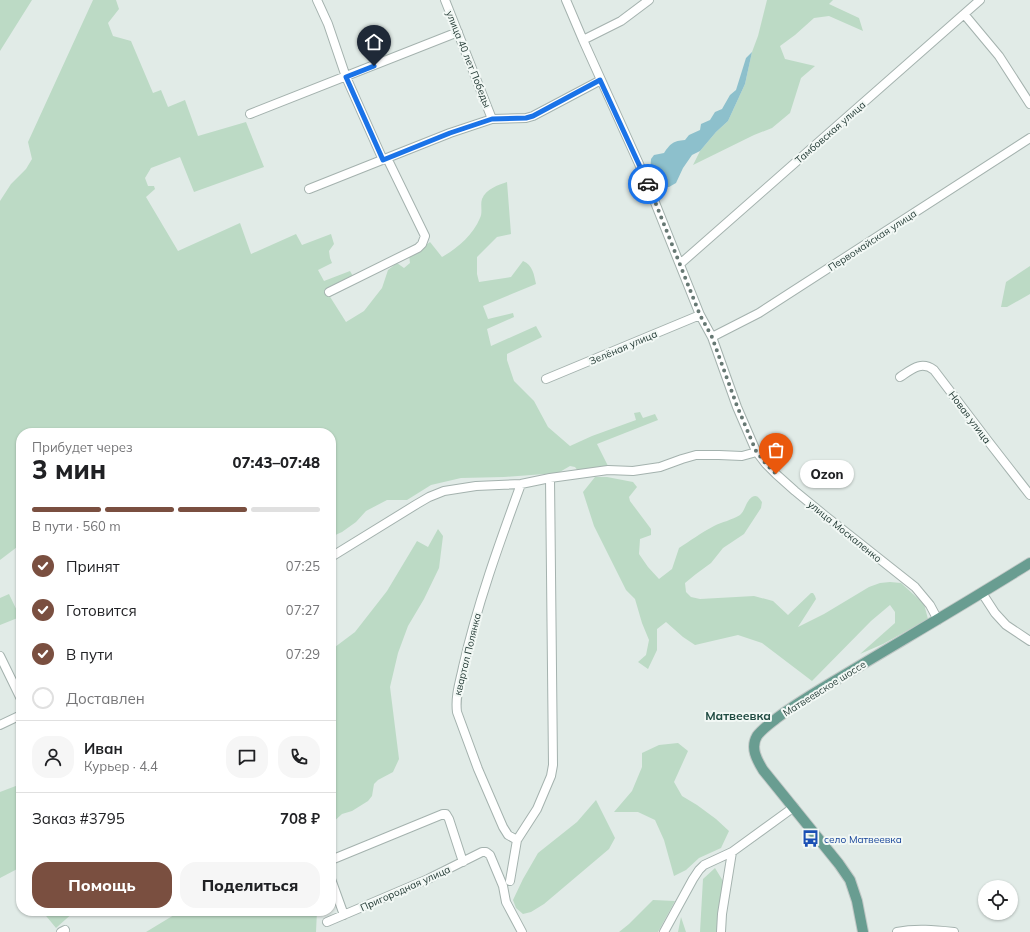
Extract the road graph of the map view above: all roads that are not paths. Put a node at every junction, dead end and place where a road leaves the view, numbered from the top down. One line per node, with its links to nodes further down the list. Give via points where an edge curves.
1 (317, 0): 9 (street)
2 (445, 0): 7 (street, улица 40 лет Победы)
3 (566, 0): 8 (street, улица Москаленко)
4 (649, 0): 8 (street, via 621,21)
5 (980, 0): 6 (street, Тамбовская улица)
6 (964, 14): 11 (street, via 999,56); 17 (street, Тамбовская улица)
7 (458, 32): 9 (street); 13 (street, улица 40 лет Победы)
8 (583, 40): 10 (street, улица Москаленко)
9 (346, 77): 12 (street); 15 (street)
10 (600, 80): 13 (street, via 533,116); 17 (street, улица Москаленко, via 644,175)
11 (1030, 104)
12 (250, 114)
13 (492, 119): 15 (street)
14 (1030, 138): 20 (street, Первомайская улица, via 759,313)
15 (385, 159): 16 (street); 18 (street, via 424,233 424,240 418,248)
16 (309, 189)
17 (680, 264): 19 (street, улица Москаленко)
18 (329, 292)
19 (700, 315): 20 (street, улица Москаленко); 22 (street, Зелёная улица)
20 (712, 337): 23 (street, улица Москаленко)
21 (900, 377): 26 (street, Новая улица, via 918,366 930,366)
22 (546, 379)
23 (756, 451): 24 (street, via 742,456 696,455 660,467 633,471 608,470); 30 (street, улица Москаленко, via 795,491 915,587 930,605)
24 (550, 478): 25 (street); 37 (street, via 552,776 537,809)
25 (521, 484): 27 (street, via 444,491 429,497); 37 (street, квартал Полянка, via 479,607 456,703 457,712 490,798 508,835)
26 (1030, 495)
27 (336, 554)
28 (1030, 563): 29 (main road, Матвеевское шоссе)
29 (982, 593): 30 (main road, Матвеевское шоссе); 31 (street, via 1006,625)
30 (935, 622): 36 (main road, Матвеевское шоссе, via 790,708 757,737 754,748 756,758)
31 (1030, 640)
32 (0, 656): 33 (street)
33 (16, 689)
34 (16, 718): 35 (street)
35 (0, 726)
36 (794, 807): 38 (street); 48 (main road, Матвеевское шоссе, via 850,880)
37 (517, 840): 41 (street)
38 (732, 852): 46 (street, via 699,870); 47 (street)
39 (336, 858): 40 (street, via 446,814)
40 (463, 862): 43 (street, Пригородная улица); 45 (street, Пригородная улица, via 482,852 490,855 503,886 506,902)
41 (510, 881)
42 (336, 893): 43 (street)
43 (344, 915): 44 (street, Пригородная улица)
44 (327, 922)
45 (522, 932)
46 (664, 932)
47 (721, 932)
48 (863, 932)
49 (897, 932): 50 (street)
50 (954, 932)

